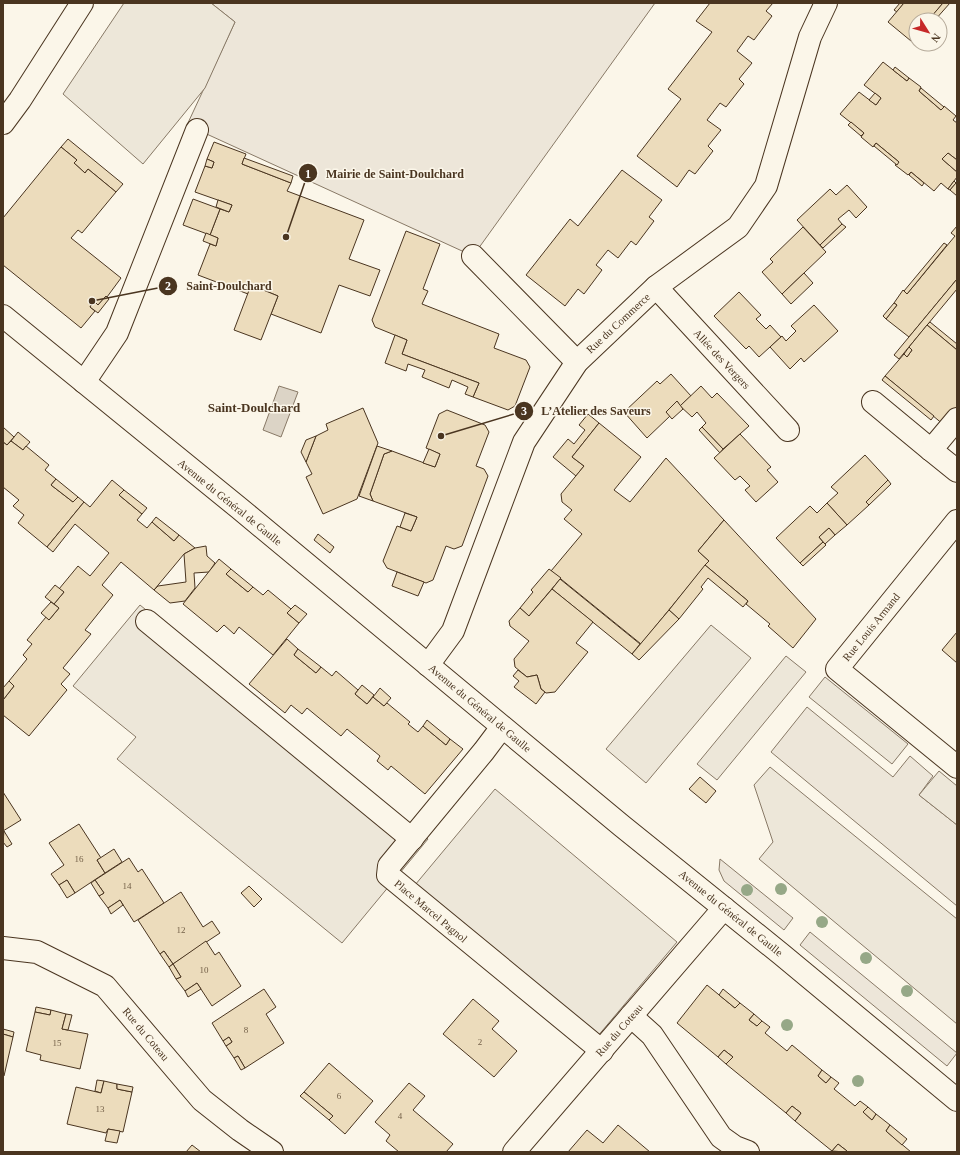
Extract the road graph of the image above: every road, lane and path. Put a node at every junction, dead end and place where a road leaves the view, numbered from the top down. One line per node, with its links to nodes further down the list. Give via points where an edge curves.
1 (82, 3): 3 (street)
2 (826, 3): 6 (street, Rue du Commerce, via 810,37 766,186 738,227)
3 (3, 123)
4 (197, 130): 9 (street, via 117,333)
5 (473, 256): 8 (street)
6 (656, 287): 8 (street, Rue du Commerce); 12 (street, Allée des Vergers)
7 (3, 316): 9 (street, Avenue du Général de Gaulle)
8 (577, 362): 17 (street, Rue du Commerce, via 524,442 453,631)
9 (84, 382): 17 (street, Avenue du Général de Gaulle)
10 (873, 402): 13 (street)
11 (957, 418): 13 (street)
12 (788, 430)
13 (931, 450): 14 (street)
14 (957, 471)
15 (957, 521): 19 (street, Rue Louis Armand, via 837,669)
16 (147, 622): 20 (street)
17 (428, 665): 18 (street, Avenue du Général de Gaulle)
18 (502, 727): 20 (street, Place Marcel Pagnol); 21 (street, Avenue du Général de Gaulle)
19 (957, 767)
20 (412, 839): 24 (street, Place Marcel Pagnol, via 389,866 388,875)
21 (724, 908): 23 (street, Rue du Coteau); 25 (street, Avenue du Général de Gaulle)
22 (3, 948): 26 (street, Rue du Coteau, via 37,952 105,986 202,1100)
23 (631, 1016): 24 (street, Rue du Coteau); 28 (street, via 652,1035 721,1137)
24 (602, 1051): 27 (street, Rue du Coteau)
25 (957, 1100)
26 (272, 1152)
27 (514, 1152)
28 (748, 1152)

